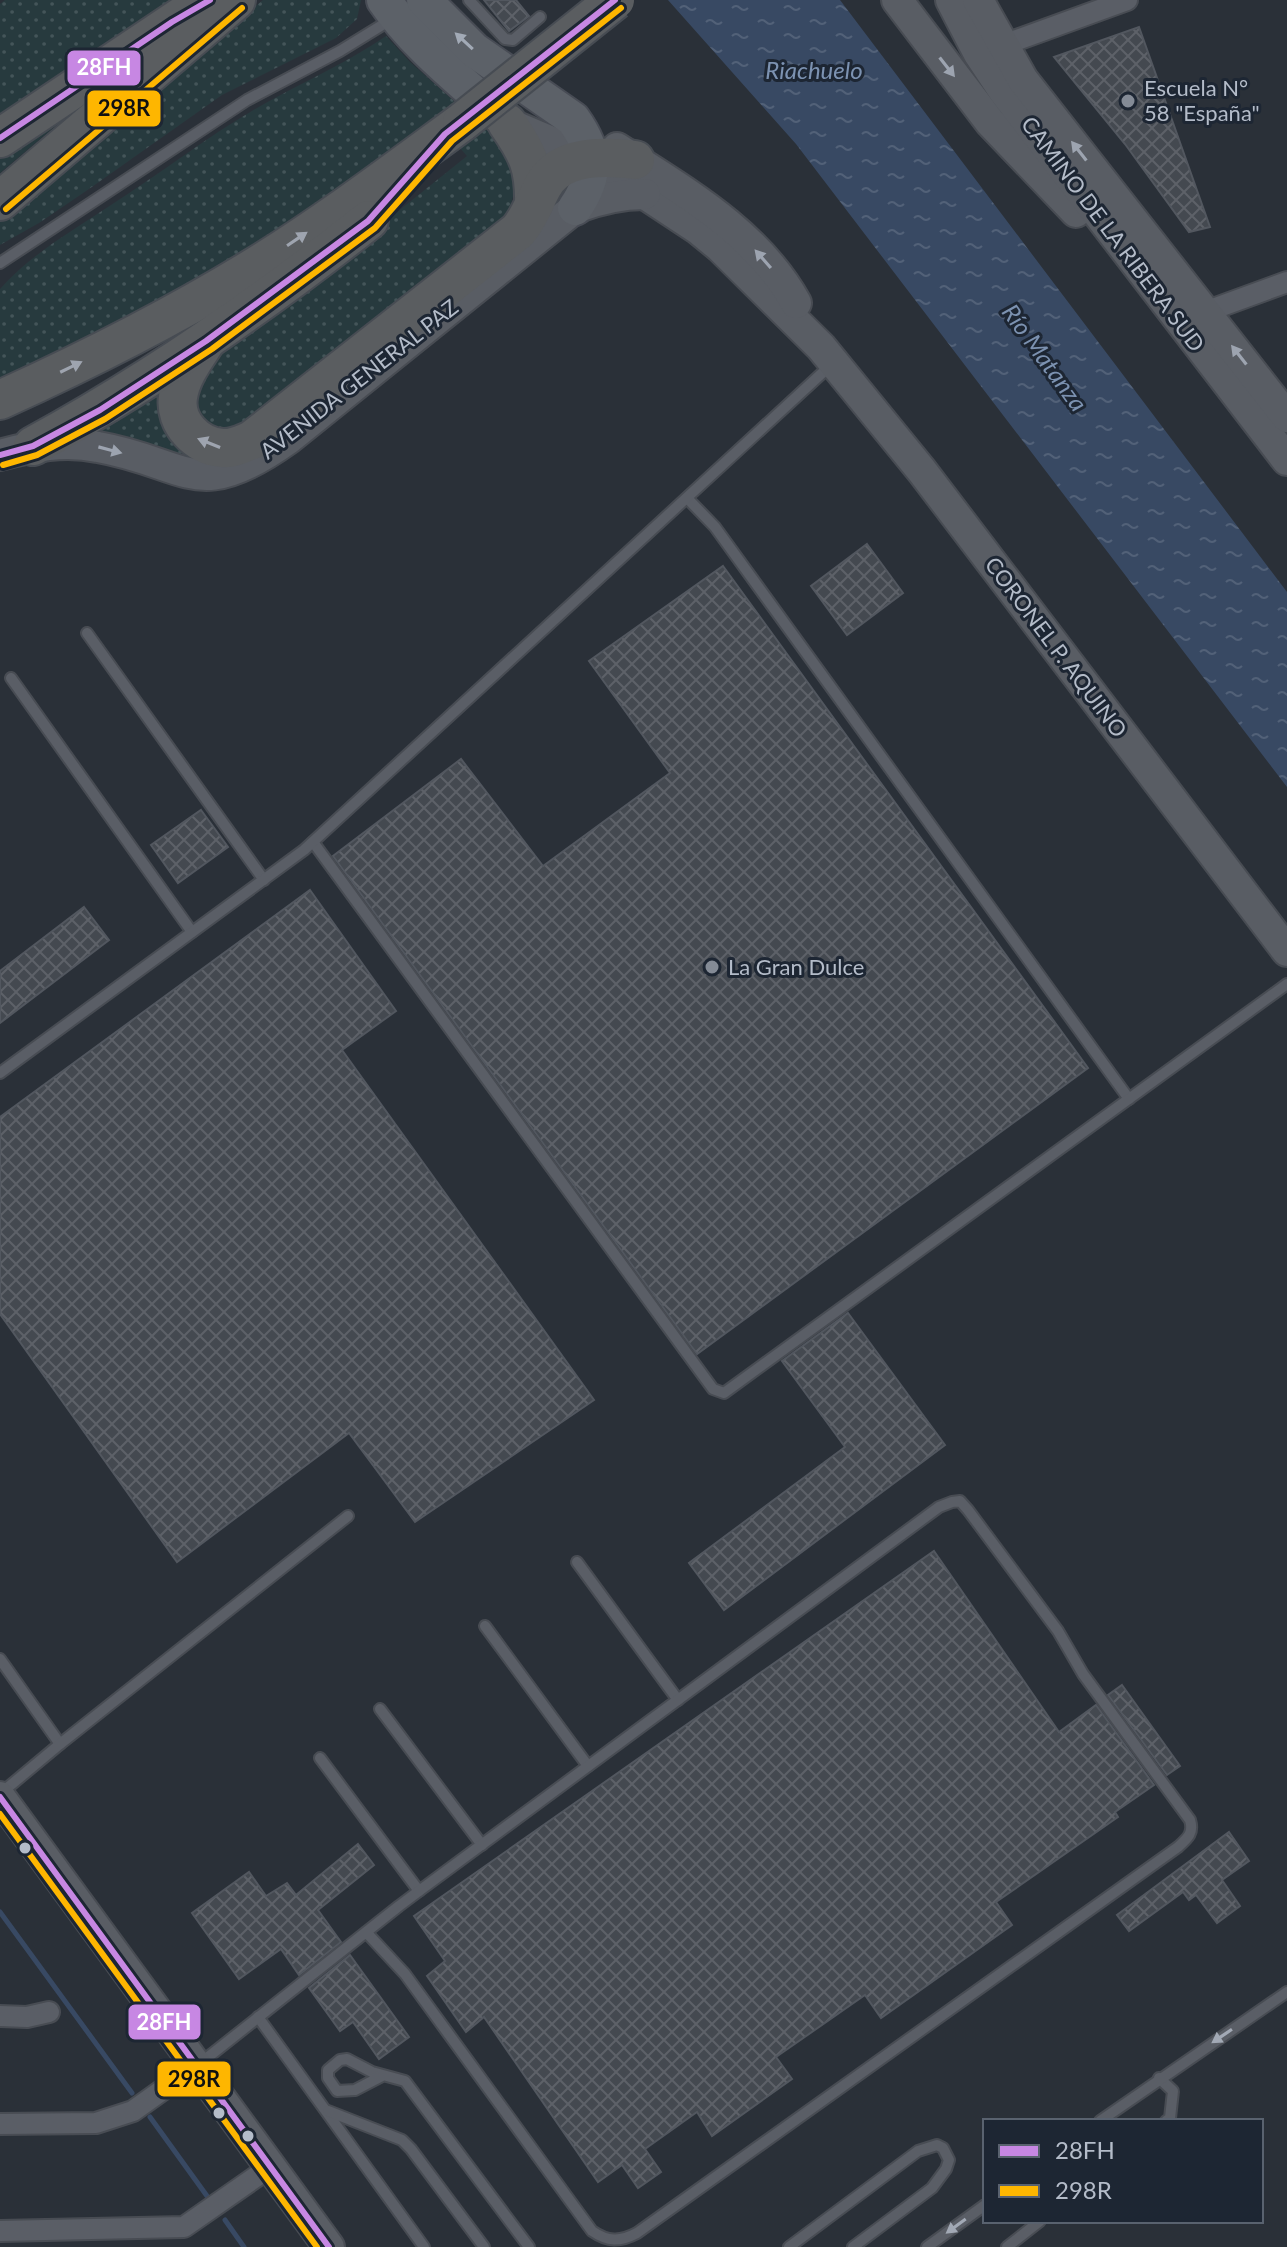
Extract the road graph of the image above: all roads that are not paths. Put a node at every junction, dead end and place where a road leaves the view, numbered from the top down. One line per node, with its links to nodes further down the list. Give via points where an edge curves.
1 (236, 0): 10 (highway)
2 (469, 0): 9 (lane, via 505,39 513,40)
3 (615, 0): 15 (highway, bridge)
4 (951, 0): 11 (street, CAMINO DE LA RIBERA SUD)
5 (978, 0): 11 (street, CAMINO DE LA RIBERA SUD)
6 (1127, 0): 11 (street)
7 (898, 2): 24 (street, one-way to 24, via 990,122)
8 (410, 6): 13 (main road, one-way to 8); 14 (main road, via 443,67); 22 (lane, via 340,51 247,100)
9 (540, 17)
10 (194, 18): 12 (highway)
11 (990, 50): 24 (street, CAMINO DE LA RIBERA SUD, via 1003,90)
12 (145, 59): 16 (highway); 19 (highway)
13 (573, 119): 17 (main road); 18 (street, CORONEL P. AQUINO)
14 (507, 123): 17 (street); 20 (highway, via 533,166)
15 (453, 128): 25 (highway, via 368,221); 27 (highway, one-way to 15, via 110,348 259,264)
16 (8, 130)
17 (592, 159): 18 (highway); 20 (highway, via 563,165 551,174); 21 (main road, via 588,185)
18 (640, 177): 21 (street, AVENIDA GENERAL PAZ, via 623,194); 26 (street, CORONEL P. AQUINO, via 684,190 739,232 792,295)
19 (0, 201)
20 (534, 205): 25 (highway, one-way to 25, via 518,231 238,447 207,444 177,414 181,384)
21 (575, 208): 29 (street, AVENIDA GENERAL PAZ, one-way to 21, via 94,446 191,475 234,471 288,439)
22 (2, 264)
23 (1287, 282): 24 (street)
24 (1195, 320): 28 (street, CAMINO DE LA RIBERA SUD, one-way to 24); 30 (street, CAMINO DE LA RIBERA SUD)
25 (206, 341): 29 (highway, via 100,410)
26 (827, 355): 31 (lane); 37 (street, CORONEL P. AQUINO, via 922,471)
27 (0, 400)
28 (1287, 417)
29 (16, 450)
30 (1287, 460)
31 (687, 498): 34 (lane); 40 (lane, via 715,527)
32 (87, 633): 35 (lane)
33 (11, 678): 36 (lane)
34 (313, 842): 35 (lane); 40 (lane, via 713,1389 724,1393)
35 (264, 880): 36 (lane)
36 (192, 932): 39 (lane)
37 (1287, 951)
38 (1287, 984): 40 (lane)
39 (0, 1073)
40 (1129, 1099)
41 (348, 1516): 47 (lane)
42 (577, 1562): 45 (lane)
43 (485, 1626): 49 (lane)
44 (0, 1659): 47 (lane)
45 (678, 1700): 49 (lane); 53 (lane, via 939,1507 960,1501 1058,1631 1193,1829 1178,1847 626,2239 602,2238 592,2231 405,1974)
46 (380, 1709): 51 (lane)
47 (60, 1744): 50 (lane)
48 (320, 1758): 52 (lane)
49 (588, 1766): 51 (lane)
50 (0, 1796): 58 (street)
51 (482, 1845): 52 (lane)
52 (419, 1891): 53 (lane)
53 (366, 1932): 57 (lane)
54 (1287, 1992): 60 (lane, one-way to 60)
55 (49, 2012): 56 (street)
56 (0, 2016)
57 (258, 2017): 58 (lane); 61 (lane)
58 (196, 2066): 64 (street, via 133,2111 108,2120); 65 (street)
59 (382, 2076): 59 (lane, via 347,2059 328,2070 337,2091 355,2090); 72 (lane, via 399,2078 410,2087)
60 (1159, 2078): 62 (lane); 63 (lane, via 1173,2091)
61 (328, 2111): 70 (lane); 71 (lane, via 402,2140)
62 (1103, 2119)
63 (1169, 2119)
64 (0, 2124)
65 (270, 2167): 68 (street, via 184,2227); 69 (street)
66 (983, 2206): 75 (lane, one-way to 75)
67 (1037, 2223): 76 (lane)
68 (0, 2231)
69 (329, 2247)
70 (424, 2247)
71 (484, 2247)
72 (529, 2247)
73 (789, 2247): 74 (lane, via 918,2151 943,2148 949,2160 939,2181)
74 (853, 2247)
75 (927, 2247)
76 (1007, 2247)

